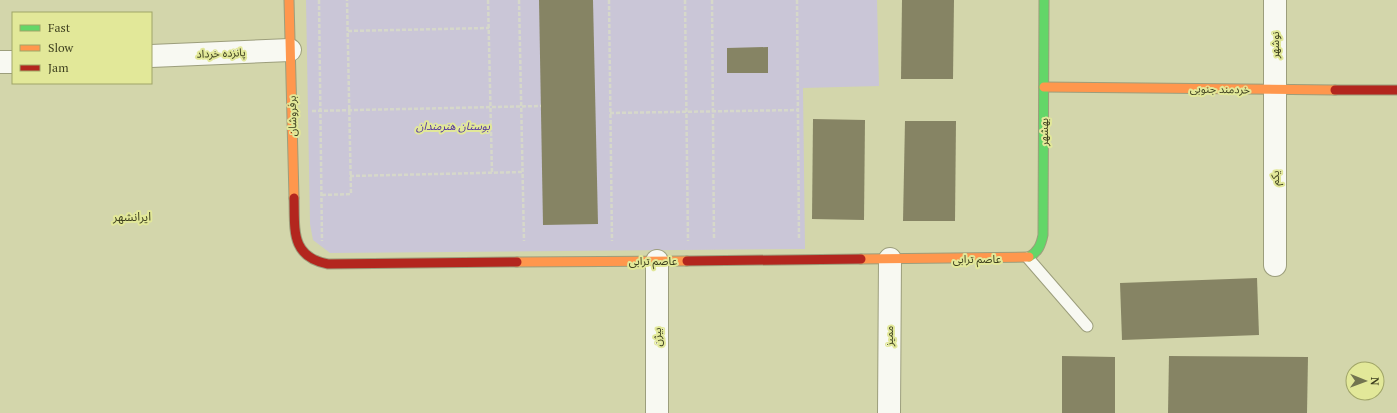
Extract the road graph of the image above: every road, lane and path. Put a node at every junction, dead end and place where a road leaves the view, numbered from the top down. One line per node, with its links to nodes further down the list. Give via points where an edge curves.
1 (289, 0): 14 (street, برفروشان)
2 (319, 0): 26 (path)
3 (347, 0): 13 (path)
4 (488, 0): 12 (path)
5 (519, 0): 21 (path)
6 (609, 0): 30 (path)
7 (685, 0): 29 (path)
8 (712, 0): 27 (path)
9 (798, 0): 25 (path)
10 (1044, 0): 18 (street, بهشهر)
11 (1275, 0): 19 (street, نوشهر)
12 (489, 28): 13 (path); 23 (path)
13 (348, 31): 24 (path)
14 (290, 50): 15 (street, پانزده خرداد); 28 (street, برفروشان)
15 (152, 56)
16 (0, 62): 17 (street)
17 (12, 62)
18 (1044, 87): 19 (street, خردمند جنوبی); 41 (street, بهشهر, via 1043,235 1038,251)
19 (1275, 90): 20 (street, خردمند جنوبی); 45 (street, یکم)
20 (1397, 90)
21 (521, 106): 22 (path); 23 (path); 32 (path)
22 (541, 106)
23 (491, 107): 24 (path); 31 (path)
24 (349, 110): 26 (path); 33 (path)
25 (798, 110): 27 (path); 43 (path)
26 (320, 111): 28 (path); 34 (path)
27 (713, 111): 29 (path); 38 (path)
28 (292, 112): 35 (street, برفروشان)
29 (686, 112): 30 (path); 37 (path)
30 (610, 113): 36 (path)
31 (492, 172): 32 (path); 33 (path)
32 (523, 172): 39 (path)
33 (350, 176): 34 (path, via 351,194)
34 (322, 195): 40 (path)
35 (295, 232): 44 (street, عاصم ترابی, via 300,248 306,256 328,264)
36 (612, 243)
37 (688, 243)
38 (714, 243)
39 (524, 244)
40 (322, 245)
41 (1028, 258): 42 (street, عاصم ترابی); 46 (lane)
42 (890, 259): 43 (street, عاصم ترابی); 48 (street, ممیز)
43 (799, 260): 44 (street, عاصم ترابی)
44 (657, 261): 47 (street, بیژن)
45 (1276, 265)
46 (1087, 326)
47 (657, 413)
48 (889, 413)

